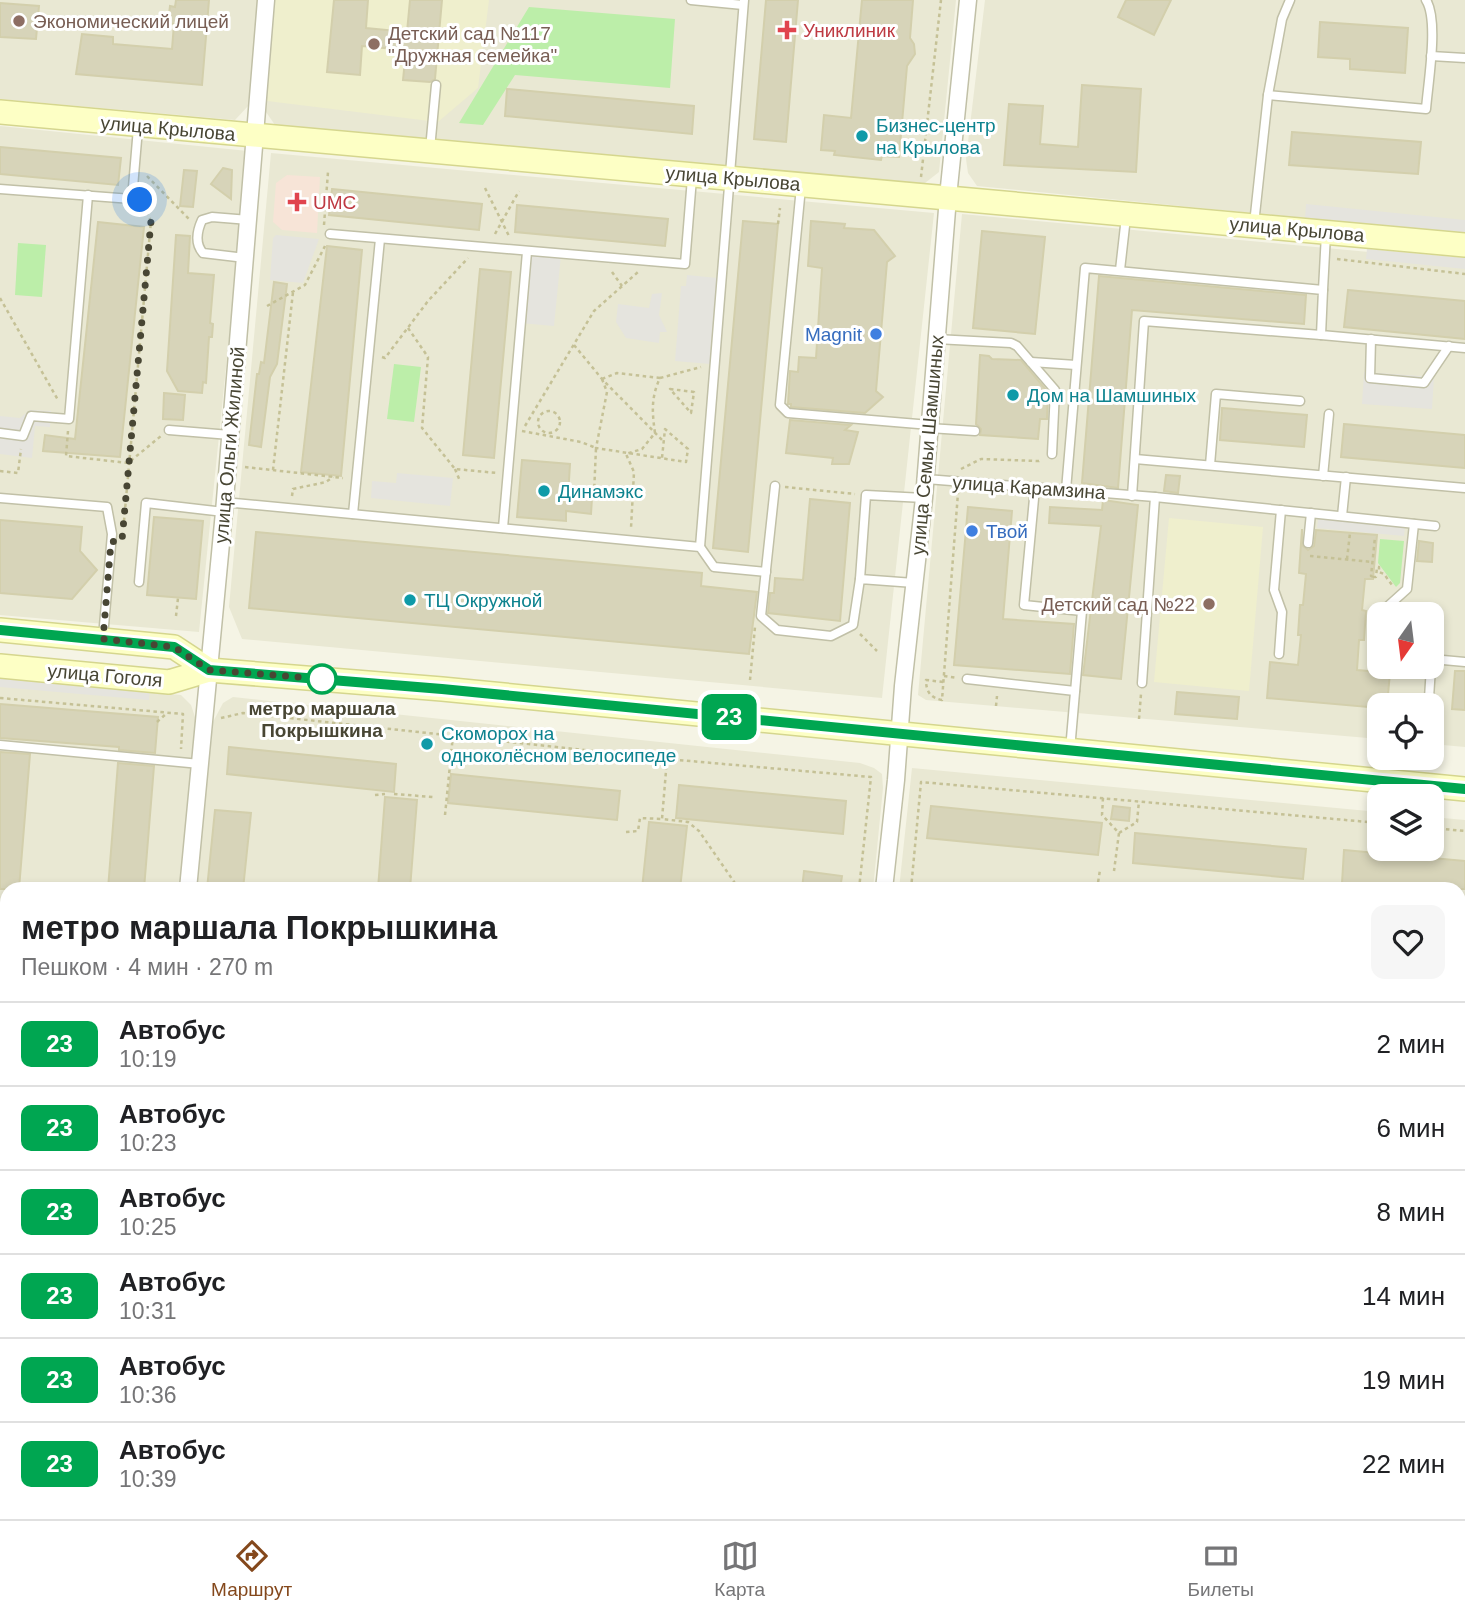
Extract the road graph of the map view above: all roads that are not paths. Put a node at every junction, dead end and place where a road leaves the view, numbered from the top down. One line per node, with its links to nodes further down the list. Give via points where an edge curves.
1 (266, 0): 13 (street, улица Ольги Жилиной)
2 (691, 0): 6 (lane)
3 (968, 0): 20 (street, улица Семьи Шамшиных)
4 (1290, 0): 10 (lane, via 1282,19)
5 (1426, 0): 7 (lane, via 1432,8)
6 (744, 2): 16 (lane)
7 (1432, 56): 8 (lane); 10 (lane, via 1426,108)
8 (1465, 58)
9 (436, 85): 14 (lane)
10 (1268, 95): 23 (lane)
11 (0, 112): 12 (main road, улица Крылова)
12 (138, 125): 13 (main road, улица Крылова); 19 (lane, via 132,199)
13 (256, 136): 14 (main road, улица Крылова); 22 (street, улица Ольги Жилиной)
14 (430, 152): 15 (main road, улица Крылова)
15 (693, 175): 16 (main road, улица Крылова); 28 (lane, via 685,264)
16 (730, 178): 17 (main road, улица Крылова); 69 (lane)
17 (801, 184): 20 (main road, улица Крылова); 41 (lane, via 780,405 788,413)
18 (0, 189): 19 (lane)
19 (88, 195): 44 (lane, via 69,419 31,416 23,436)
20 (948, 197): 21 (main road, улица Крылова); 33 (street, улица Семьи Шамшиных)
21 (1126, 214): 23 (main road, улица Крылова); 30 (lane)
22 (249, 220): 29 (street, улица Ольги Жилиной); 29 (lane, via 212,217 202,220 198,228 198,248 203,253)
23 (1254, 225): 24 (main road, улица Крылова)
24 (1326, 232): 27 (main road, улица Крылова); 31 (lane)
25 (330, 234): 26 (lane)
26 (380, 239): 28 (lane); 63 (lane)
27 (1465, 245)
28 (527, 252): 67 (lane)
29 (245, 258): 45 (street, улица Ольги Жилиной)
30 (1120, 270): 31 (lane); 38 (lane, via 1089,267 1084,271)
31 (1322, 290): 32 (lane)
32 (1321, 335): 34 (lane); 47 (lane, via 1144,321)
33 (936, 339): 37 (lane, via 1014,344); 41 (street, улица Семьи Шамшиных)
34 (1371, 339): 35 (lane); 35 (lane, via 1370,379 1424,383)
35 (1449, 346): 36 (lane)
36 (1465, 348)
37 (1031, 362): 38 (lane); 46 (lane, via 1055,390)
38 (1076, 365): 55 (lane)
39 (1300, 401): 48 (lane, via 1216,394)
40 (1329, 414): 49 (lane)
41 (929, 426): 43 (lane); 51 (street, улица Семьи Шамшиных)
42 (169, 430): 45 (lane)
43 (975, 431)
44 (0, 433)
45 (230, 435): 60 (street, улица Ольги Жилиной)
46 (1052, 454)
47 (1135, 459): 48 (lane); 56 (lane)
48 (1210, 465): 49 (lane)
49 (1323, 475): 50 (lane)
50 (1346, 477): 54 (lane); 64 (lane)
51 (925, 480): 53 (lane, улица Карамзина); 59 (street, улица Семьи Шамшиных)
52 (775, 486): 70 (lane)
53 (1035, 488): 55 (lane, улица Карамзина); 84 (lane, via 1024,605 1082,611)
54 (1465, 488)
55 (1066, 490): 56 (lane, улица Карамзина)
56 (1132, 496): 57 (lane, улица Карамзина)
57 (1155, 497): 61 (lane, улица Карамзина); 83 (lane)
58 (0, 498): 76 (lane, via 107,506 111,542)
59 (924, 498): 71 (lane, via 866,495); 73 (street, улица Семьи Шамшиных)
60 (224, 507): 63 (lane); 72 (lane, via 146,503); 81 (street, улица Ольги Жилиной)
61 (1282, 510): 62 (lane, улица Карамзина); 77 (lane, via 1274,590 1282,612)
62 (1311, 513): 64 (lane, улица Карамзина); 68 (lane)
63 (354, 514): 67 (lane)
64 (1342, 516): 65 (lane, улица Карамзина)
65 (1414, 524): 66 (lane, улица Карамзина); 74 (lane, via 1408,587)
66 (1435, 526)
67 (503, 528): 69 (lane)
68 (1308, 543)
69 (700, 547): 70 (lane, via 714,567)
70 (766, 572): 71 (lane, via 761,616 777,630 831,636 853,625)
71 (860, 579): 73 (lane)
72 (139, 582)
73 (914, 583): 85 (street, улица Семьи Шамшиных)
74 (1393, 602)
75 (0, 630): 76 (main road, улица Гоголя)
76 (103, 639): 81 (main road, улица Гоголя, via 174,647)
77 (1279, 654)
78 (1444, 660): 79 (lane)
79 (1465, 663)
80 (0, 666): 81 (main road, улица Гоголя, via 169,682)
81 (209, 670): 85 (main road, улица Гоголя); 88 (street, улица Ольги Жилиной)
82 (967, 679): 84 (lane)
83 (1142, 683)
84 (1075, 691): 87 (lane)
85 (901, 734): 87 (main road, улица Гоголя); 91 (street, улица Семьи Шамшиных)
86 (0, 745): 88 (lane)
87 (1070, 750): 89 (main road, улица Гоголя)
88 (200, 764): 90 (street, улица Ольги Жилиной)
89 (1465, 789)
90 (189, 882)
91 (885, 882)

